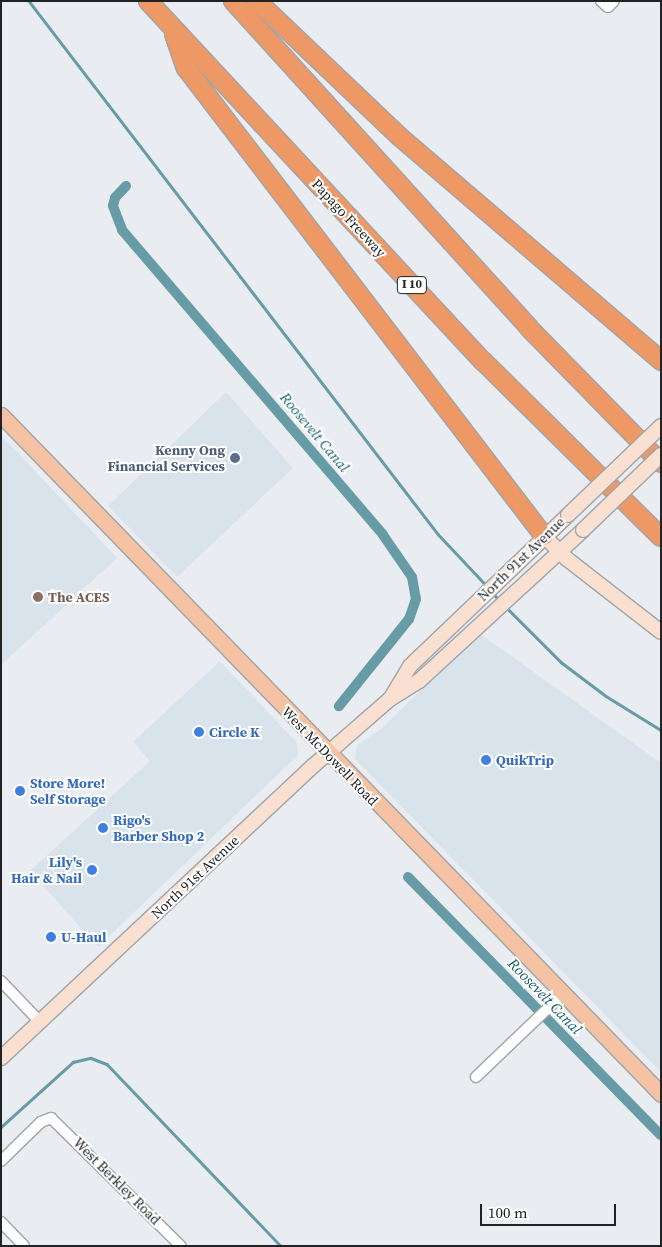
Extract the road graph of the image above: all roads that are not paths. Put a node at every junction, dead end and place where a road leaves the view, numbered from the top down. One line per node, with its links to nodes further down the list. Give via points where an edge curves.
1 (148, 1): 4 (highway, Papago Freeway / I 10)
2 (233, 1): 9 (highway, via 529,328)
3 (257, 1): 5 (highway, via 400,137)
4 (171, 27): 10 (highway, via 186,68); 11 (highway, Papago Freeway / I 10, via 483,361)
5 (661, 361)
6 (1, 415): 15 (main road, West McDowell Road)
7 (661, 426): 10 (main road, North 91st Avenue, bridge)
8 (661, 455): 12 (main road, North 91st Avenue, bridge)
9 (661, 463)
10 (544, 536): 12 (main road); 14 (main road, North 91st Avenue, via 410,666)
11 (661, 537)
12 (560, 553): 13 (main road); 14 (main road, North 91st Avenue, via 419,681)
13 (661, 632)
14 (390, 698): 15 (main road, North 91st Avenue)
15 (328, 754): 17 (main road, West McDowell Road); 18 (main road, North 91st Avenue)
16 (1, 981): 18 (street)
17 (563, 994): 20 (street); 21 (main road, West McDowell Road)
18 (40, 1022): 19 (main road, North 91st Avenue)
19 (1, 1058)
20 (476, 1078)
21 (661, 1094)
22 (1, 1161): 25 (street, West Berkley Road, via 41,1122 51,1118)
23 (1, 1222): 24 (street)
24 (24, 1246)
25 (181, 1246)

